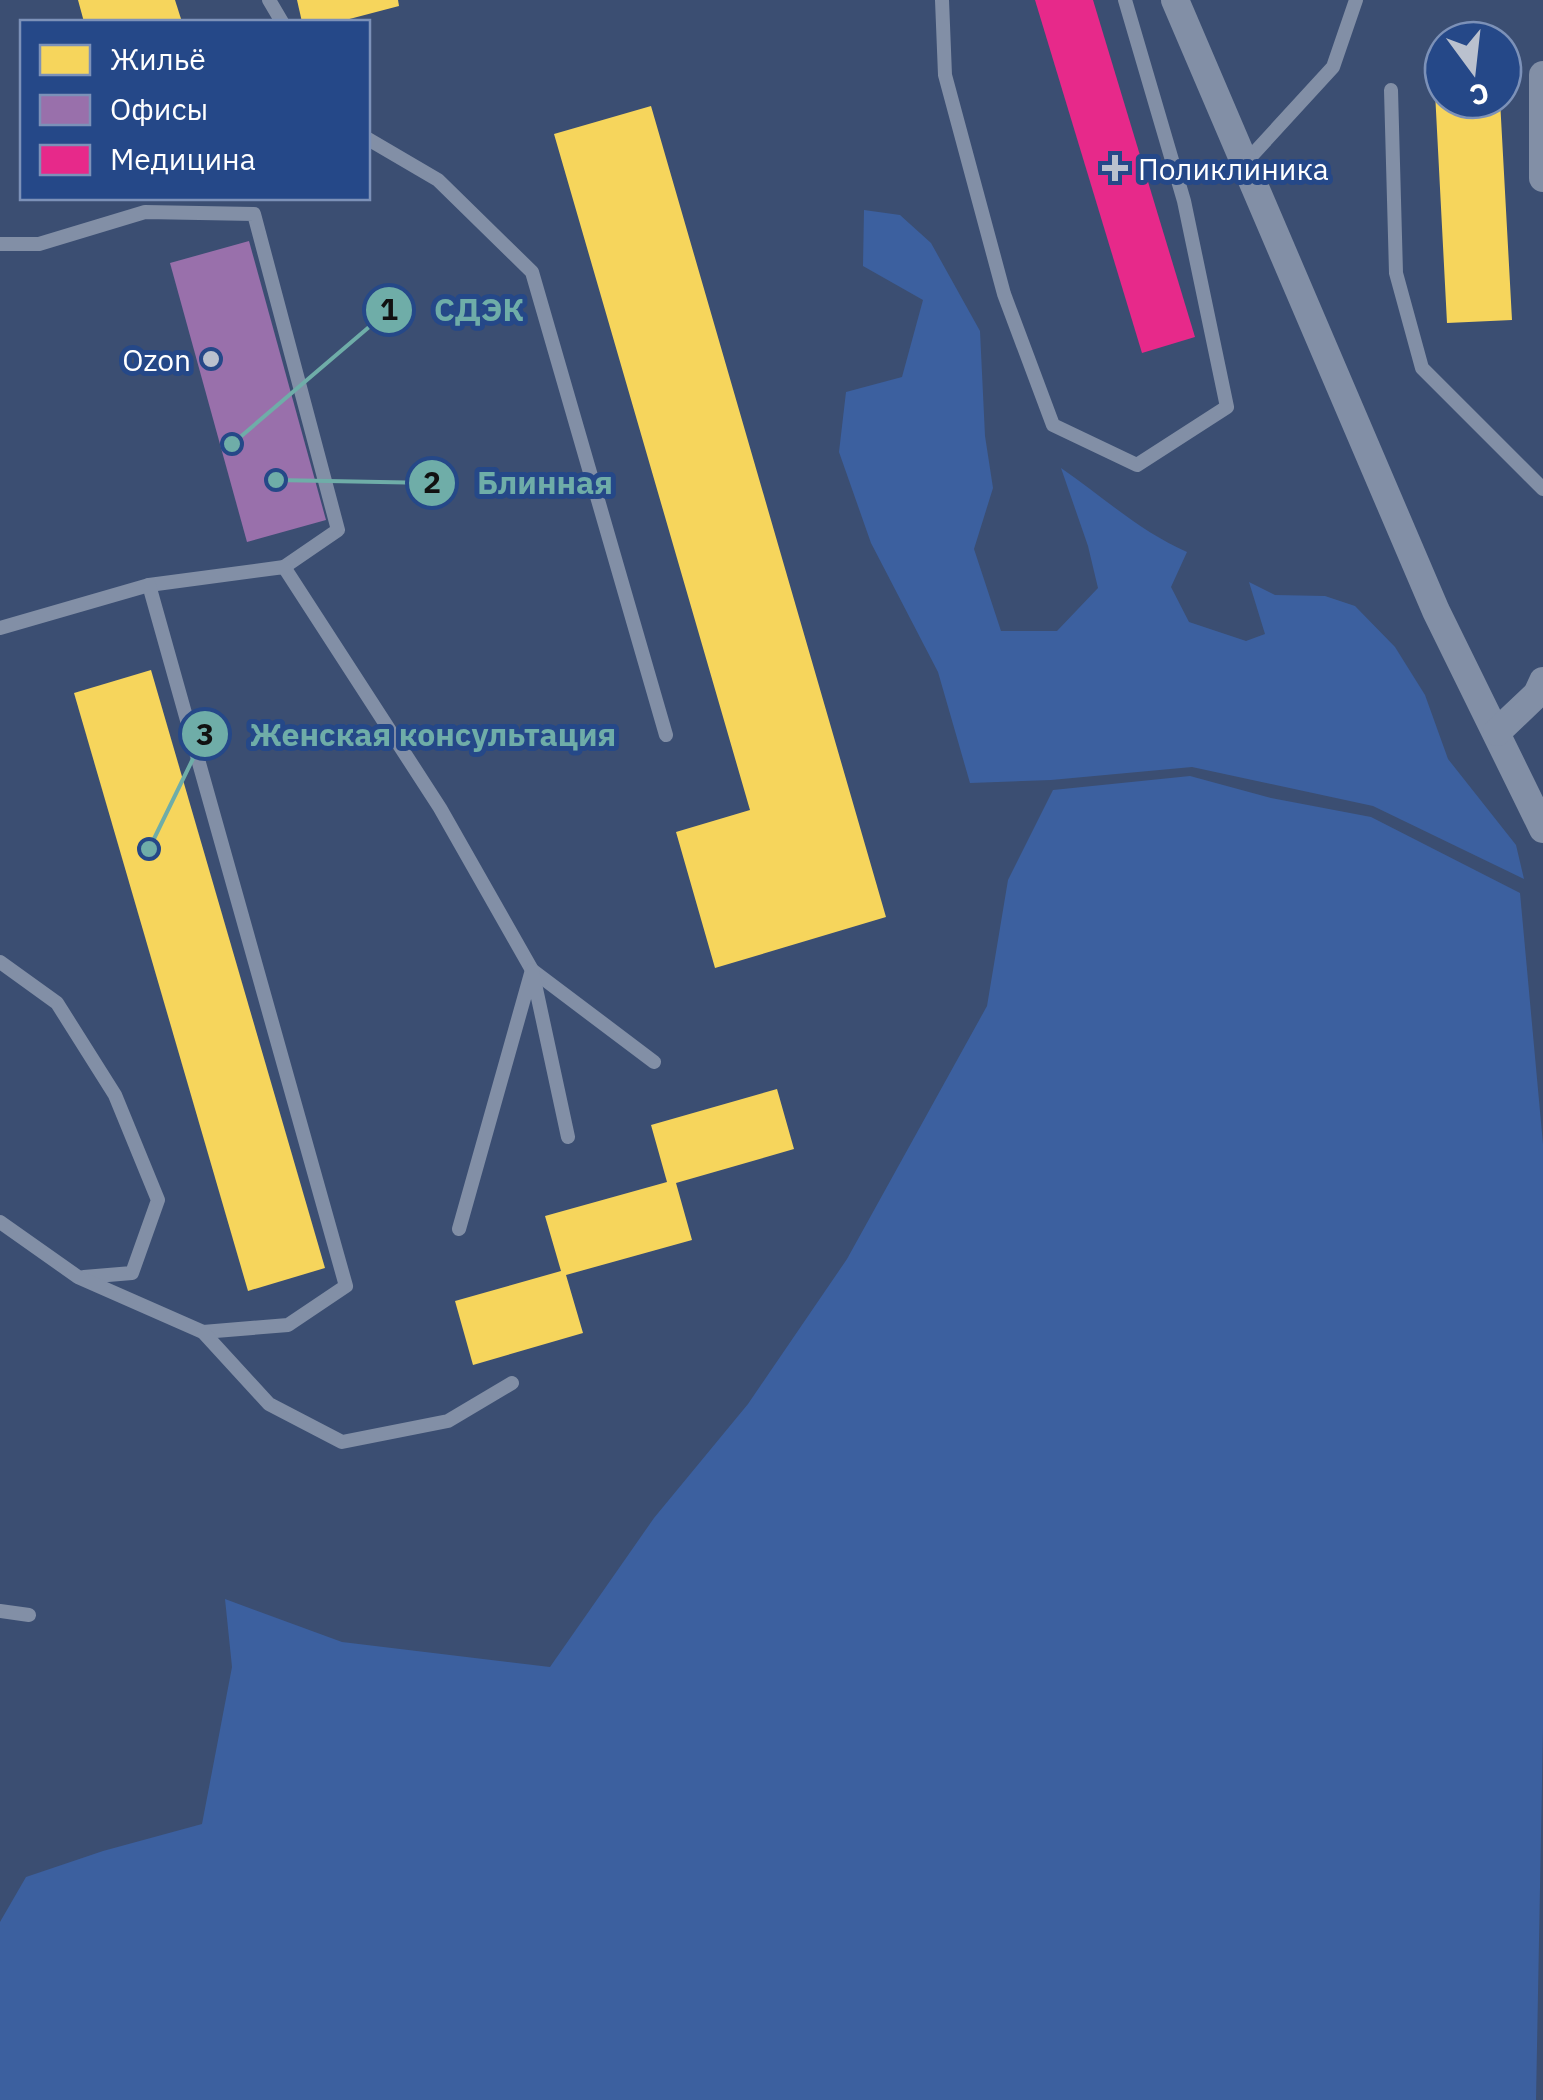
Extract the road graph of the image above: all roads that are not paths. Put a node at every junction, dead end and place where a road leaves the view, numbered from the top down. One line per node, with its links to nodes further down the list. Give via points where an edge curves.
1 (942, 0): 2 (lane, via 945,75 1004,294 1053,425 1138,465 1227,407 1184,201)
2 (1125, 0)
3 (1175, 0): 8 (street)
4 (1356, 0): 8 (lane, via 1333,67)
5 (1543, 75): 9 (street)
6 (1391, 90): 11 (lane, via 1396,273 1422,368)
7 (370, 139): 17 (lane, via 438,180 532,272)
8 (1244, 164): 16 (street, via 1429,594)
9 (1543, 178)
10 (0, 244): 12 (lane, via 38,244 146,212 254,214 338,530)
11 (1543, 489)
12 (284, 567): 13 (lane); 20 (lane, via 440,808)
13 (150, 585): 14 (lane); 26 (lane, via 346,1286 288,1324)
14 (0, 628)
15 (1543, 681): 16 (street)
16 (1497, 732): 18 (street)
17 (666, 735)
18 (1543, 829)
19 (0, 962): 25 (lane, via 57,1003 115,1095 158,1200 132,1272)
20 (532, 970): 21 (lane); 22 (lane); 24 (lane)
21 (654, 1062)
22 (568, 1138)
23 (0, 1222): 25 (lane)
24 (459, 1228)
25 (78, 1277): 26 (lane)
26 (203, 1332): 27 (lane, via 270,1404 342,1442 448,1421)
27 (512, 1383)
28 (0, 1611): 29 (lane)
29 (29, 1616)

